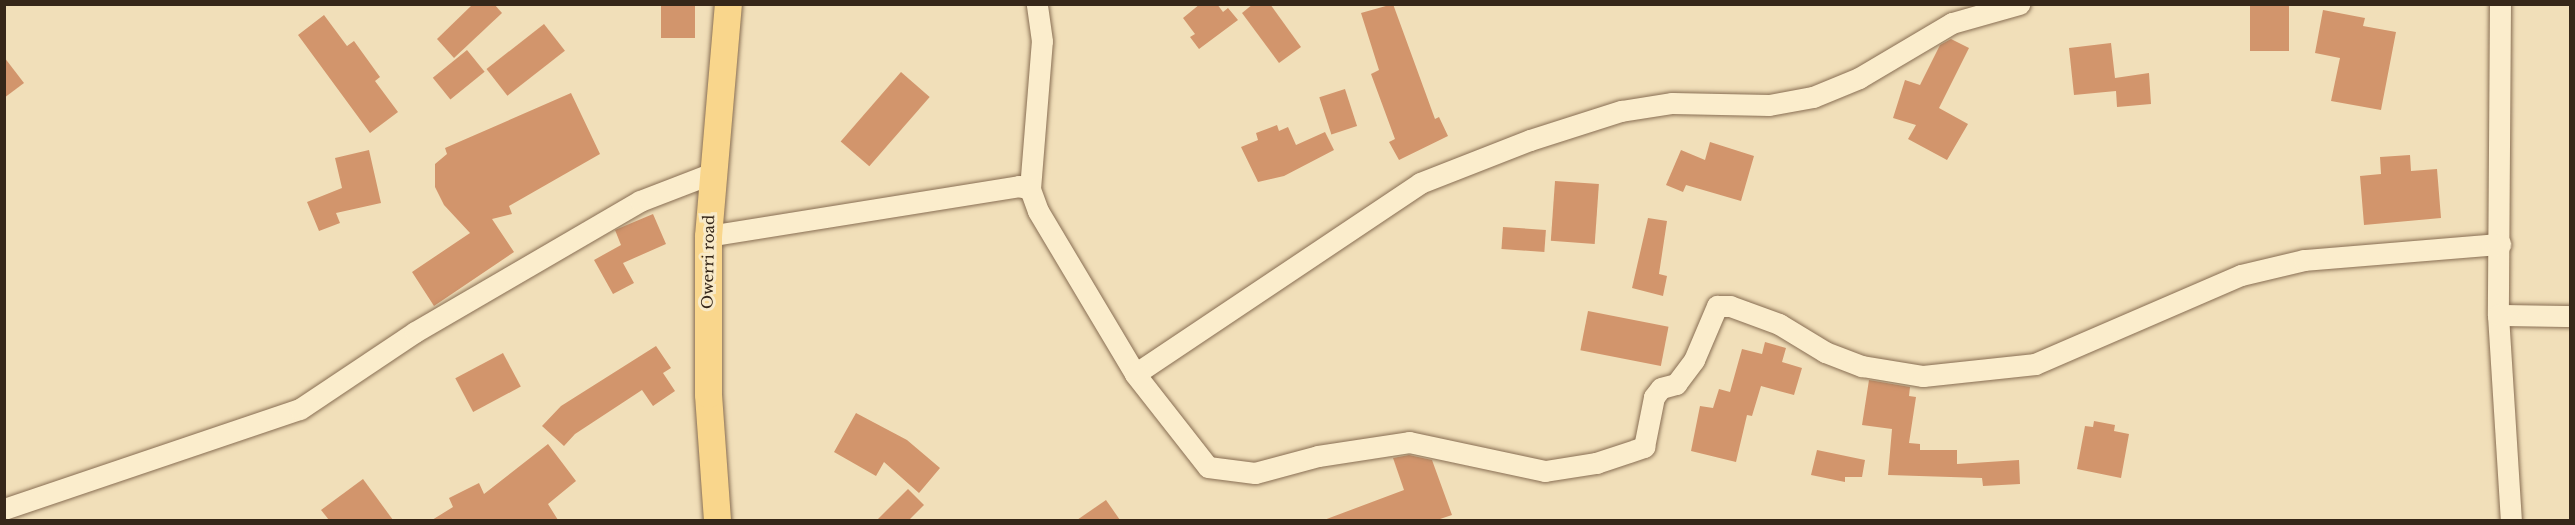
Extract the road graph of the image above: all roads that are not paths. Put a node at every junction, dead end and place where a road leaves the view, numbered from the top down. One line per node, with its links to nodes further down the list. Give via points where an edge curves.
1 (728, 4): 5 (main road, Owerri road)
2 (1037, 4): 6 (street, via 1042,41)
3 (2019, 4): 11 (street, via 1952,23 1859,78 1813,97 1768,105 1672,103 1621,111 1530,140 1420,183)
4 (2500, 4): 8 (street)
5 (710, 174): 7 (main road, Owerri road); 12 (street, via 640,201 415,332 300,409)
6 (1030, 189): 7 (street, via 1019,186); 11 (street, via 1038,211)
7 (708, 236): 13 (main road, Owerri road, via 708,394)
8 (2500, 244): 9 (street); 11 (street, via 2304,260 2241,275 2035,364 1923,376 1862,366 1825,352 1779,324 1730,306 1717,306 1694,360 1676,384 1661,388 1654,397 1644,447 1596,463 1545,471 1409,442 1318,456 1255,473 1208,466)
9 (2498, 315): 10 (street); 14 (street)
10 (2571, 316)
11 (1135, 374)
12 (4, 510)
13 (717, 520)
14 (2511, 520)

